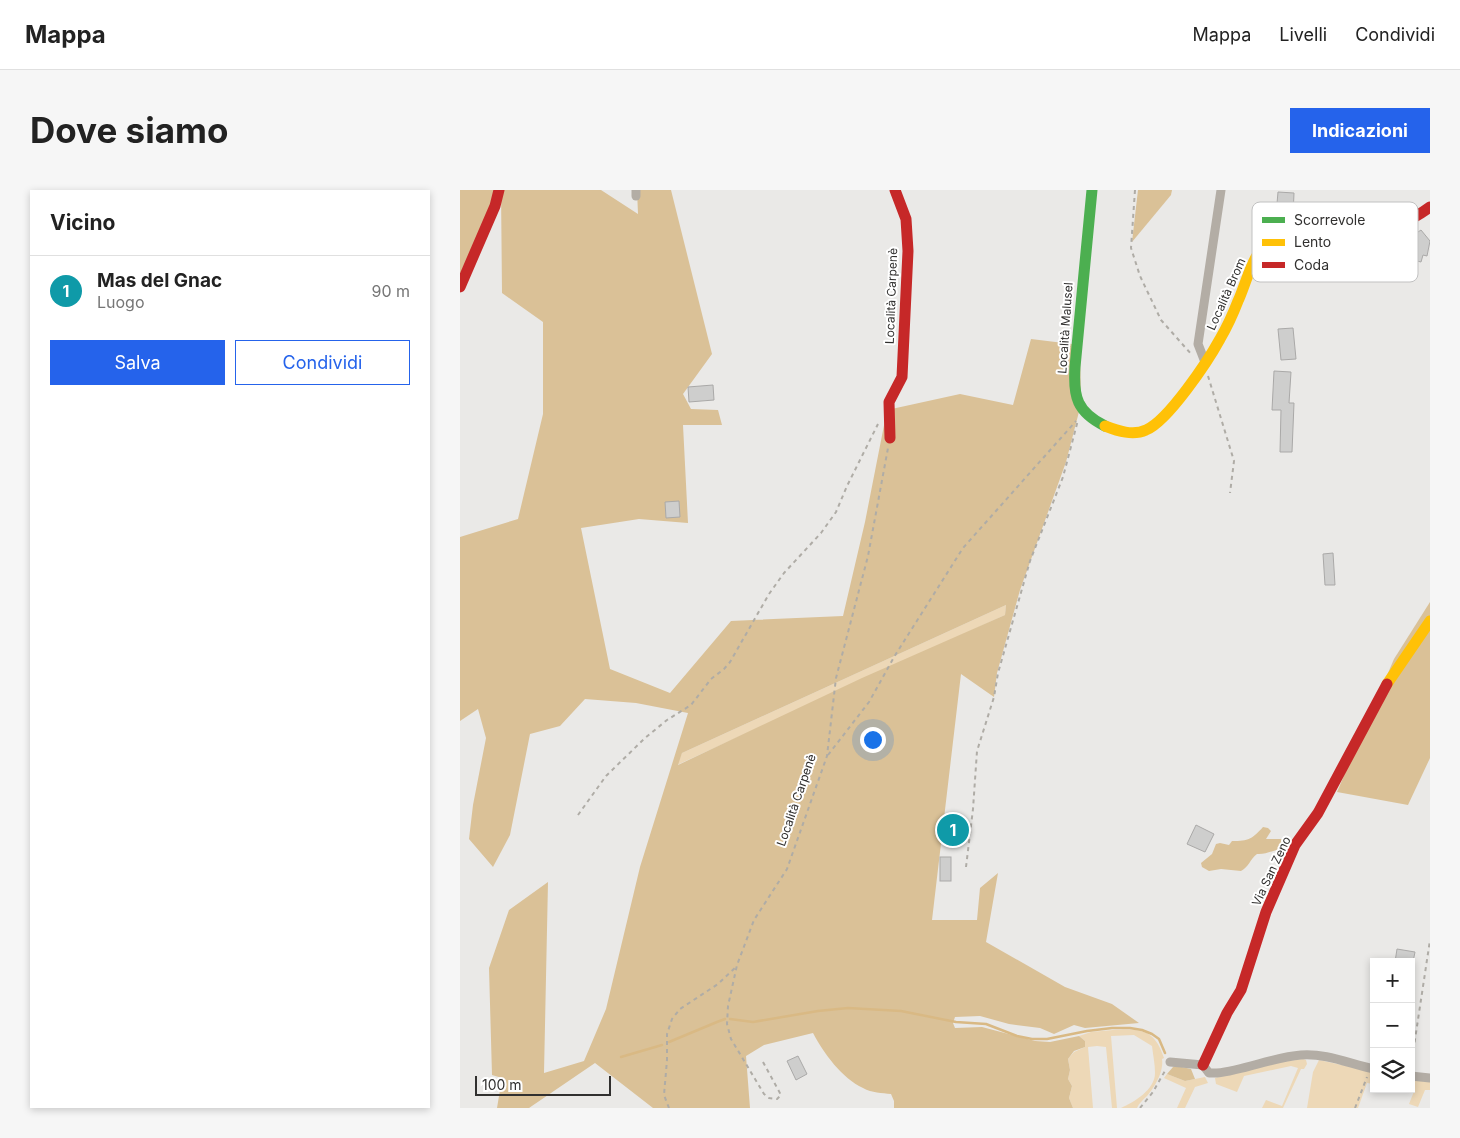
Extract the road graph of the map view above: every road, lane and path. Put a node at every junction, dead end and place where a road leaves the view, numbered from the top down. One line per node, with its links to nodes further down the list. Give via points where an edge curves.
1 (499, 190): 9 (street)
2 (896, 190): 13 (street, Località Carpenè, via 906,219 908,251 902,377 890,402)
3 (1092, 190): 11 (street, Località Malusel, via 1075,379 1076,398)
4 (1135, 190): 10 (path, via 1131,248 1140,276 1161,320 1191,354)
5 (1221, 190): 10 (street, via 1198,344)
6 (1430, 207): 7 (street, Località Brom)
7 (1418, 215)
8 (1252, 270): 10 (street, Località Brom, via 1221,339)
9 (460, 287)
10 (1205, 362): 11 (street, Località Brom, via 1163,418 1149,430 1132,434 1116,431); 14 (path, via 1234,461)
11 (1082, 415): 16 (path, via 963,548 868,702); 18 (path, via 1063,477 1030,561 977,751)
12 (881, 419): 17 (path, via 836,512 769,594 724,670 711,679 691,705 645,738 606,776)
13 (890, 438): 16 (path, Località Carpenè, via 868,556 836,678)
14 (1230, 493)
15 (1430, 621): 24 (street, Via San Zeno, via 1381,693 1318,813 1295,845 1266,912 1241,990)
16 (827, 756): 20 (path, Località Carpenè, via 787,869 754,920)
17 (578, 815)
18 (966, 868)
19 (1430, 940): 21 (path)
20 (737, 965): 22 (path, Località Carpenè, via 728,1006 729,1033 764,1094 777,1099 781,1095); 29 (path, via 728,976 680,1009 672,1019 667,1034 664,1095)
21 (1414, 1048)
22 (763, 1062)
23 (1170, 1062): 24 (street); 30 (path)
24 (1203, 1065): 25 (street, via 1209,1073 1217,1073 1311,1055)
25 (1370, 1068)
26 (1370, 1074): 31 (path)
27 (1415, 1076): 28 (street)
28 (1430, 1078)
29 (669, 1108)
30 (1140, 1108)
31 (1355, 1108)

